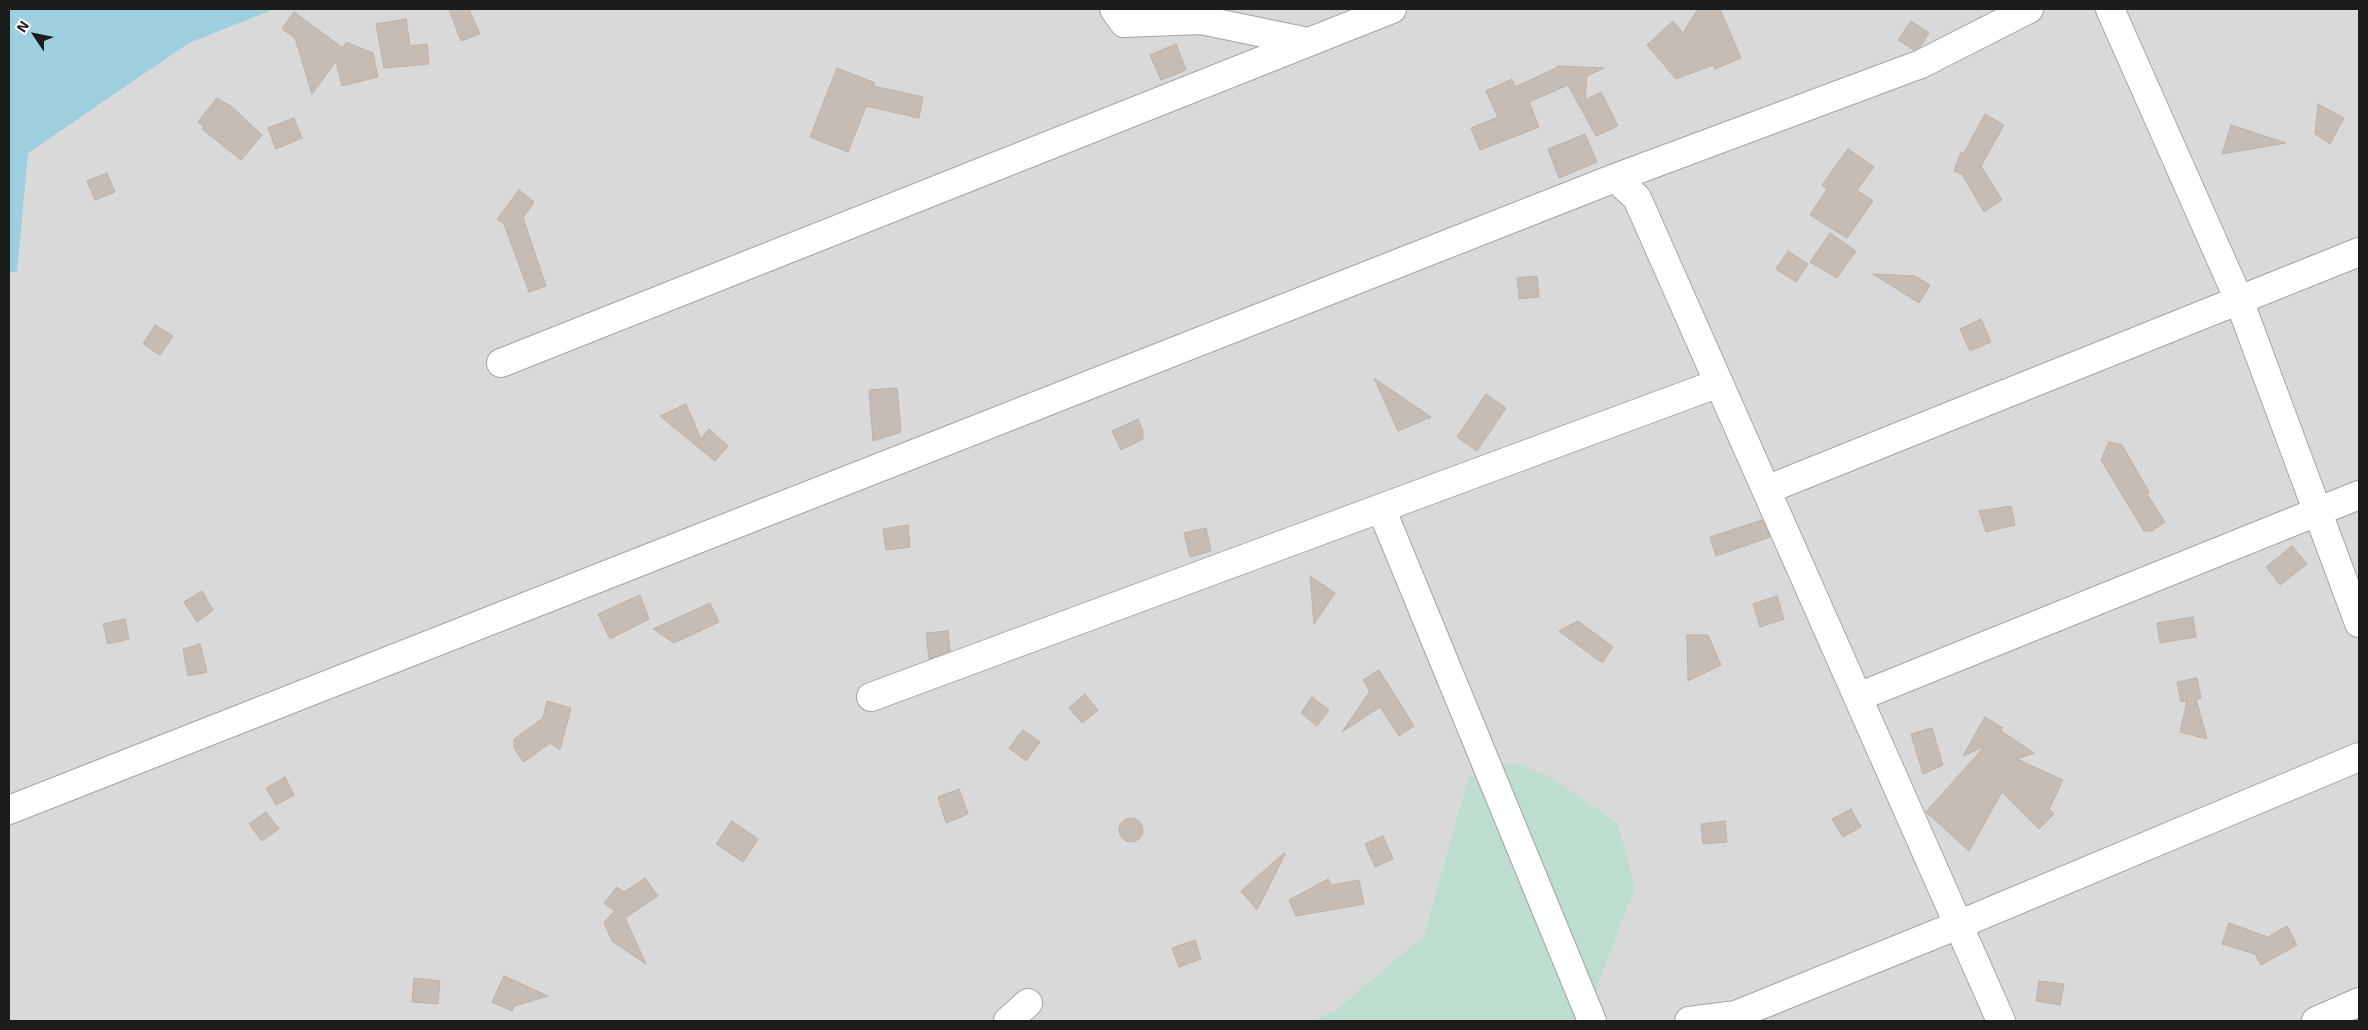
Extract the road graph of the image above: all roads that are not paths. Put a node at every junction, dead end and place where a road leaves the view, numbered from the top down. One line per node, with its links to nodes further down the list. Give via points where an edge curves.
1 (1114, 9): 5 (street, via 1124,23 1201,20)
2 (1392, 9): 5 (street)
3 (2029, 9): 6 (street, via 1921,64)
4 (2110, 9): 8 (street)
5 (1308, 42): 9 (street)
6 (1615, 178): 10 (street, via 1636,198); 19 (street)
7 (2359, 252): 8 (street)
8 (2239, 300): 11 (street); 14 (street)
9 (501, 363)
10 (1719, 383): 11 (street); 13 (street)
11 (1766, 490): 17 (street)
12 (2359, 495): 14 (street)
13 (1382, 508): 16 (street); 24 (street)
14 (2316, 512): 15 (street); 17 (street)
15 (2359, 623)
16 (871, 697)
17 (1858, 697): 20 (street)
18 (2359, 758): 20 (street)
19 (9, 810)
20 (1958, 925): 25 (street, via 1736,1015); 26 (street)
21 (2359, 1002): 27 (street)
22 (1028, 1003): 23 (street)
23 (1008, 1021)
24 (1592, 1021)
25 (1689, 1021)
26 (2001, 1021)
27 (2316, 1021)

